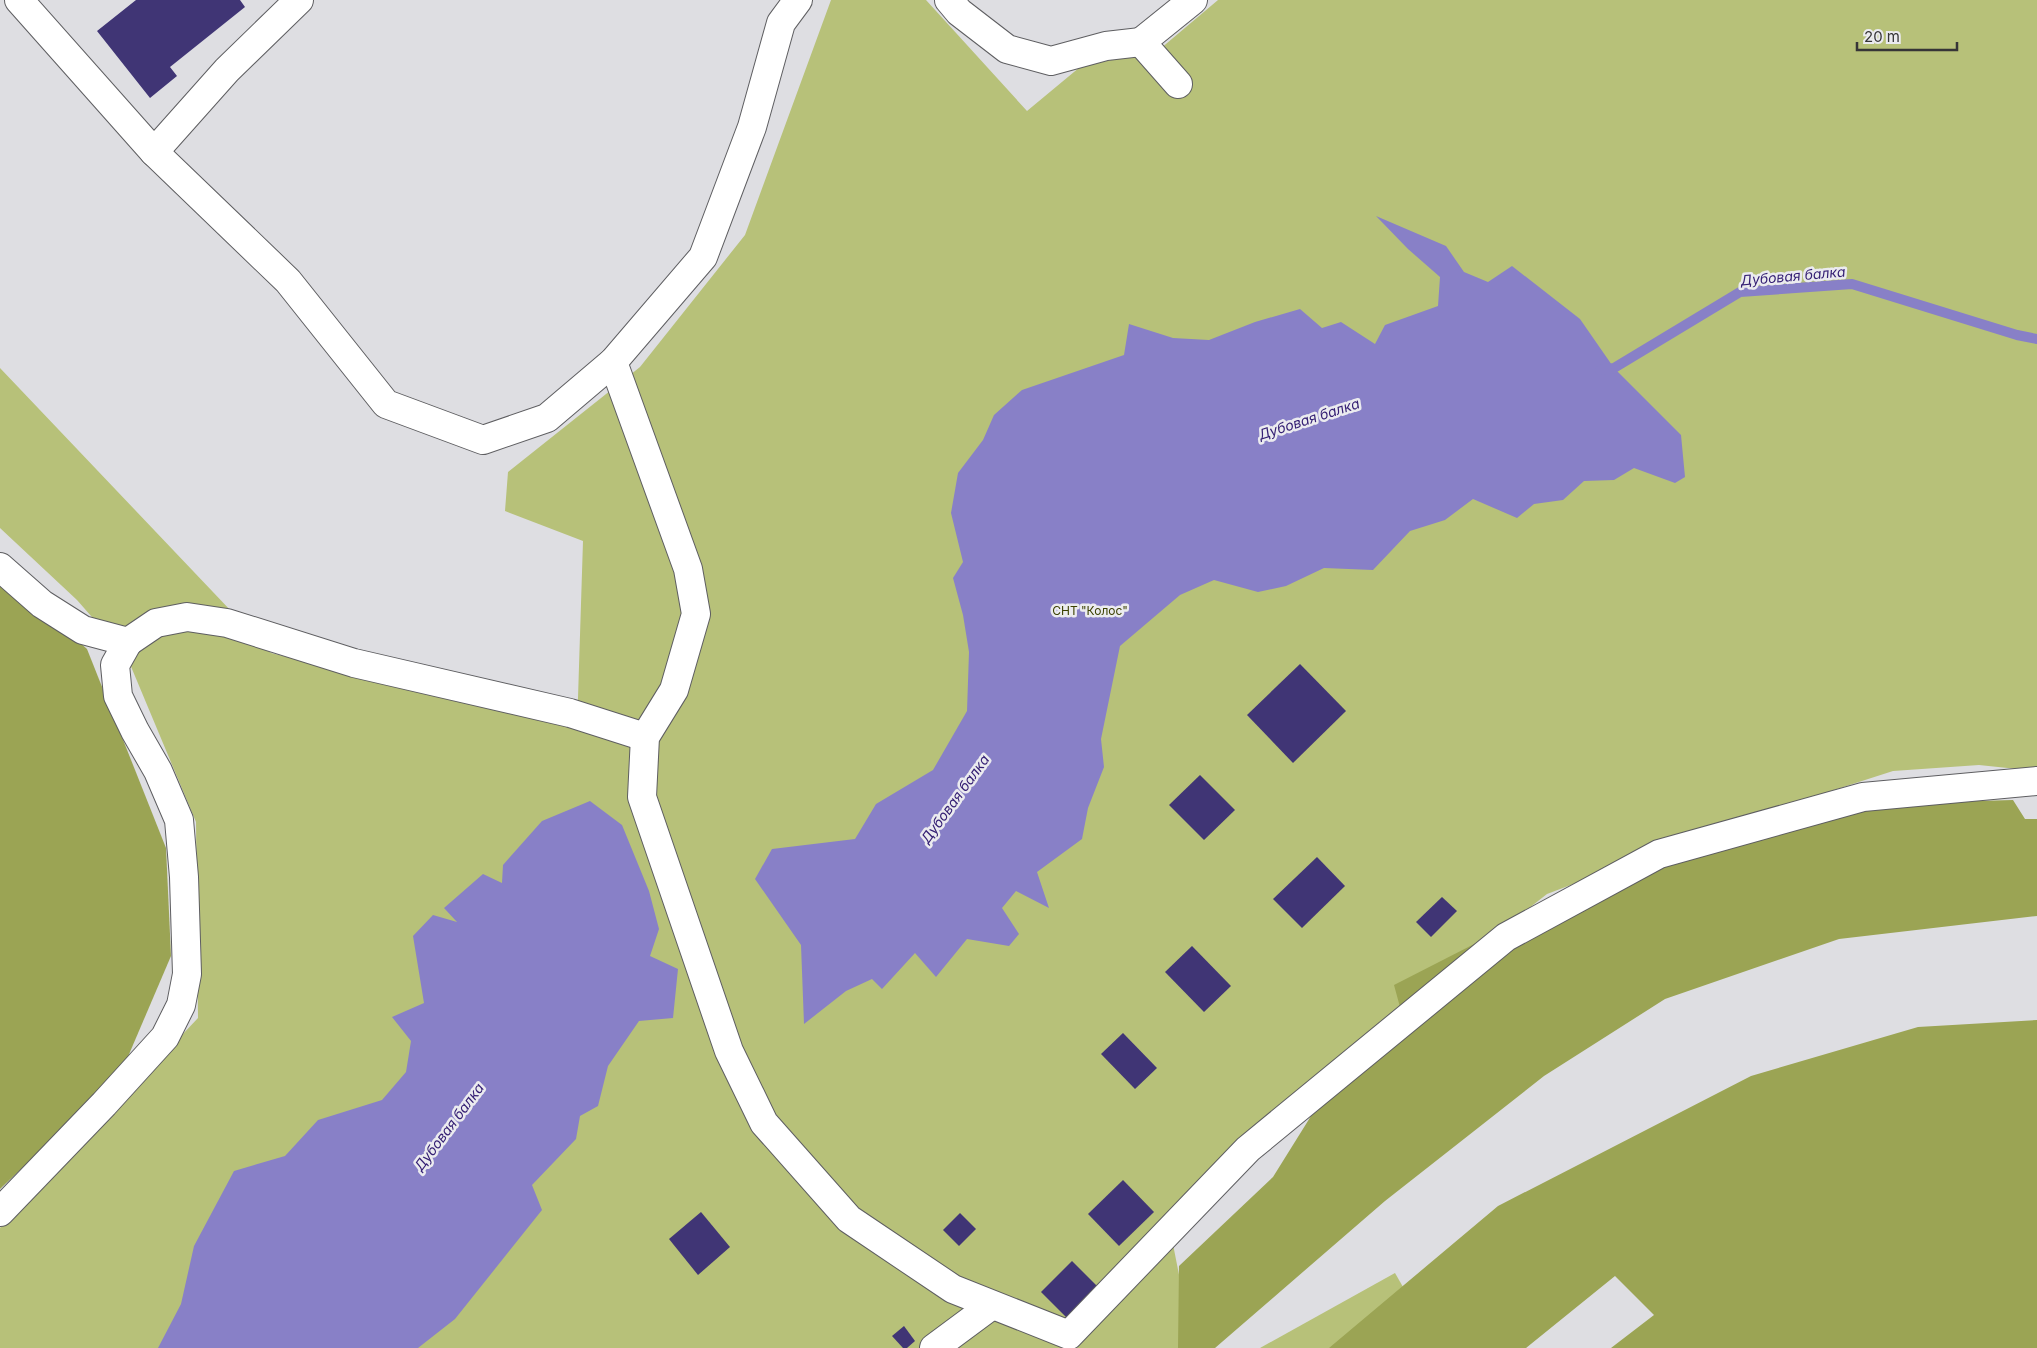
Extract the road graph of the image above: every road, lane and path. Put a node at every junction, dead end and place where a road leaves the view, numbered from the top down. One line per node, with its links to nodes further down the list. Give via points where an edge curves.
1 (19, 0): 8 (street)
2 (299, 0): 8 (street, via 227,70)
3 (798, 0): 9 (street, via 781,23 752,128 703,257)
4 (949, 0): 6 (street, via 959,12 1007,49 1051,61 1106,46)
5 (1193, 0): 6 (street)
6 (1141, 42): 7 (street)
7 (1178, 84)
8 (154, 152): 9 (street, via 288,281 386,404 483,440 547,418)
9 (613, 362): 12 (street, via 688,569 696,614 674,690)
10 (0, 567): 11 (street, via 42,604 84,630)
11 (128, 642): 12 (street, via 156,623 179,618 227,623 354,663 570,714); 14 (street, via 115,665 118,696 158,770 179,820 187,974 182,1005 166,1037)
12 (645, 736): 15 (street, via 642,797 729,1051 764,1123 849,1219 952,1289)
13 (2037, 781): 15 (street, via 1863,796 1659,854 1506,937 1248,1149 1069,1336)
14 (0, 1212)
15 (992, 1305): 16 (street)
16 (934, 1348)

